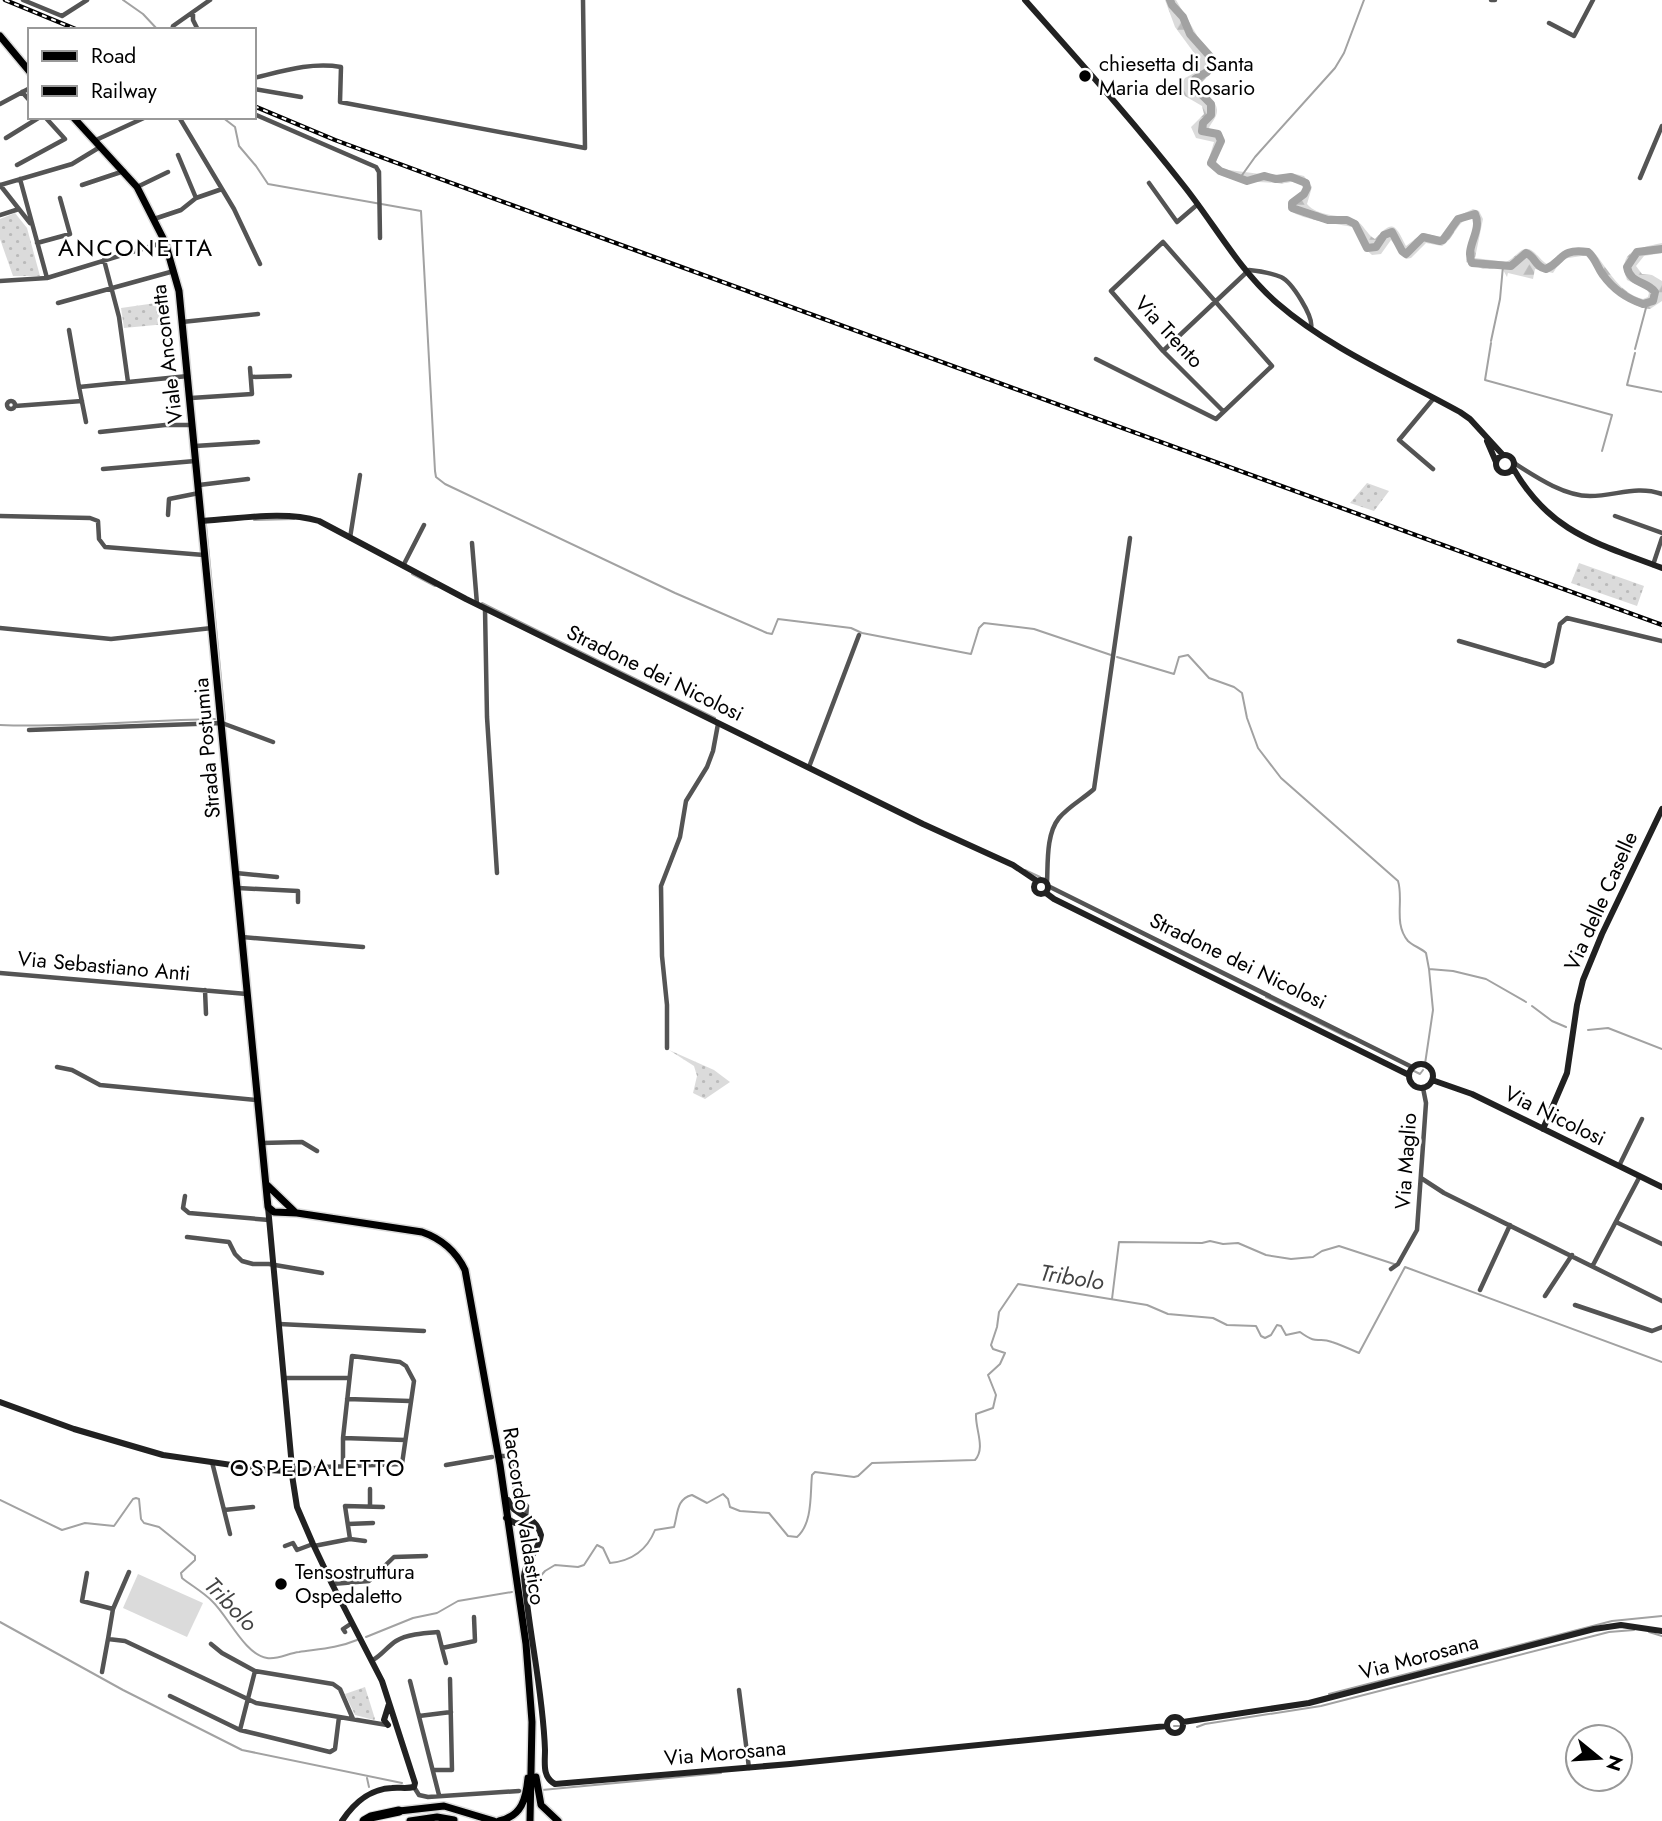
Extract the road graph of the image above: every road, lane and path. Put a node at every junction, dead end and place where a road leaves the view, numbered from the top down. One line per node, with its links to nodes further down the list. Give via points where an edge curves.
1 (23, 0): 5 (street, via 62,16)
2 (210, 0): 7 (street)
3 (583, 0): 13 (street, via 585,148 340,102 341,67 297,67)
4 (1593, 0): 8 (street, via 1574,36)
5 (84, 1)
6 (1030, 2): 42 (street)
7 (194, 12): 9 (street); 10 (street)
8 (1549, 23)
9 (172, 28)
10 (197, 28)
11 (0, 36): 12 (main road)
12 (28, 70)
13 (256, 77)
14 (28, 89): 16 (street)
15 (256, 89): 17 (street)
16 (22, 92): 18 (street); 19 (street)
17 (301, 97)
18 (28, 99)
19 (0, 104)
20 (256, 115): 47 (street, via 376,167)
21 (39, 119): 27 (street)
22 (45, 119): 30 (street, via 65,139)
23 (75, 119): 28 (main road, Viale Anconetta)
24 (142, 119): 28 (street)
25 (180, 119): 39 (street)
26 (1662, 126): 33 (street)
27 (6, 138)
28 (98, 143): 31 (main road, Viale Anconetta); 34 (street, via 72,163)
29 (178, 155): 41 (street)
30 (18, 165)
31 (124, 171): 37 (street); 38 (main road, Viale Anconetta)
32 (168, 172): 38 (street)
33 (1640, 178)
34 (20, 180): 36 (street); 46 (street)
35 (1149, 183): 42 (street, via 1177,222)
36 (0, 185): 43 (street)
37 (82, 185)
38 (137, 187): 45 (main road, Viale Anconetta)
39 (222, 189): 41 (street); 51 (street)
40 (60, 198): 49 (street, via 70,234)
41 (196, 198): 45 (street)
42 (1198, 204): 53 (street)
43 (19, 209): 44 (street); 46 (street)
44 (0, 215)
45 (155, 219): 48 (main road, Viale Anconetta)
46 (32, 226): 49 (street)
47 (380, 238)
48 (165, 242): 50 (street); 52 (main road, Viale Anconetta)
49 (37, 243): 54 (street)
50 (104, 260): 54 (street); 56 (street)
51 (260, 264)
52 (175, 271): 56 (street); 60 (main road, Viale Anconetta)
53 (1246, 271): 57 (street); 61 (street, via 1276,302); 61 (street, via 1284,278 1297,294)
54 (47, 278): 55 (street)
55 (0, 281)
56 (113, 288): 58 (street); 69 (street)
57 (1214, 302): 63 (street); 63 (street, Via Trento, via 1163,242 1111,291); 75 (street, via 1272,366)
58 (58, 303)
59 (258, 314): 60 (street)
60 (183, 322): 66 (main road, Viale Anconetta)
61 (1311, 328): 72 (street)
62 (69, 330): 70 (street)
63 (1163, 351): 75 (street, Via Trento)
64 (1096, 359): 75 (street, via 1216,419)
65 (250, 368): 68 (street)
66 (189, 376): 69 (street); 71 (main road, Viale Anconetta)
67 (290, 376): 68 (street)
68 (251, 377): 71 (street, via 252,394)
69 (128, 382): 70 (street)
70 (79, 387): 73 (street)
71 (191, 398): 77 (main road, Viale Anconetta)
72 (1434, 398): 79 (street, via 1470,419); 87 (street, via 1399,440)
73 (82, 401): 74 (street); 76 (street)
74 (15, 406)
75 (1223, 411)
76 (86, 422)
77 (193, 425): 78 (street); 81 (main road, Viale Anconetta)
78 (100, 432)
79 (1485, 436): 82 (street); 84 (street)
80 (258, 442): 81 (street)
81 (195, 446): 83 (main road, Viale Anconetta)
82 (1503, 455): 84 (street); 85 (street, via 1510,456)
83 (196, 461): 86 (street); 92 (main road, Viale Anconetta)
84 (1496, 462): 88 (street)
85 (1514, 465): 88 (street); 91 (street); 93 (street, via 1576,494 1639,489)
86 (103, 469)
87 (1433, 469)
88 (1504, 473): 91 (street)
89 (360, 475): 100 (street)
90 (248, 480): 92 (street)
91 (1523, 485): 104 (street, via 1575,534)
92 (199, 489): 95 (street, via 169,499); 97 (main road, Viale Anconetta)
93 (1662, 494)
94 (0, 516): 103 (street, via 90,518 98,522 99,539 105,547)
95 (167, 516)
96 (1615, 516): 99 (street)
97 (202, 521): 100 (street, Stradone dei Nicolosi, via 309,518); 103 (main road, Strada Postumia)
98 (424, 525): 105 (street)
99 (1662, 536): 104 (street)
100 (350, 538): 105 (street, Stradone dei Nicolosi)
101 (1130, 538): 124 (street, via 1094,789 1053,828)
102 (472, 543): 107 (street)
103 (205, 555): 110 (main road, Strada Postumia)
104 (1653, 565): 106 (street)
105 (402, 566): 107 (street, Stradone dei Nicolosi)
106 (1662, 568)
107 (477, 604): 108 (street, Stradone dei Nicolosi)
108 (485, 608): 115 (street, Stradone dei Nicolosi); 121 (street)
109 (0, 628): 110 (street, via 111,639)
110 (213, 628): 114 (main road, Strada Postumia)
111 (859, 635): 118 (street)
112 (1459, 641): 113 (street, via 1545,666 1552,662 1560,624 1566,618)
113 (1662, 641)
114 (222, 723): 116 (street); 117 (street); 120 (main road, Strada Postumia)
115 (718, 724): 118 (street, Stradone dei Nicolosi); 133 (street, via 707,767 686,801 680,837 661,886)
116 (29, 730)
117 (273, 742)
118 (808, 768): 123 (street, Stradone dei Nicolosi, via 1013,865)
119 (1662, 809): 141 (street, Via delle Caselle, via 1583,980 1567,1073)
120 (236, 873): 122 (street); 125 (main road, Strada Postumia)
121 (497, 873)
122 (277, 877)
123 (1037, 881): 124 (street, Stradone dei Nicolosi); 124 (street, Stradone dei Nicolosi, via 1035,892 1042,895)
124 (1047, 887): 135 (street, Stradone dei Nicolosi); 136 (street, Stradone dei Nicolosi)
125 (237, 888): 126 (street, via 298,891); 127 (main road, Strada Postumia)
126 (298, 902)
127 (242, 937): 128 (street); 131 (main road, Strada Postumia)
128 (363, 947)
129 (0, 973): 130 (street, Via Sebastiano Anti)
130 (205, 990): 131 (street, Via Sebastiano Anti); 132 (street, Via Sebastiano Anti)
131 (247, 993): 139 (main road, Strada Postumia)
132 (206, 1014)
133 (667, 1048)
134 (57, 1067): 139 (street, via 100,1085)
135 (1412, 1068): 136 (street); 137 (street, Stradone dei Nicolosi, via 1427,1066)
136 (1409, 1075): 138 (street, Stradone dei Nicolosi, via 1413,1085)
137 (1432, 1080): 138 (street); 141 (street, Via Nicolosi)
138 (1423, 1088): 146 (street, Via Maglio)
139 (257, 1100): 142 (main road, Strada Postumia)
140 (1642, 1119): 144 (street)
141 (1543, 1129): 144 (street, Via Nicolosi)
142 (261, 1143): 143 (street, via 302,1142); 147 (main road, Strada Postumia)
143 (317, 1151)
144 (1619, 1166): 145 (street, Via Nicolosi)
145 (1640, 1176): 148 (street, Via Nicolosi); 155 (street)
146 (1421, 1178): 156 (street); 162 (street, Via Maglio, via 1416,1233)
147 (266, 1183): 150 (main road); 151 (main road, Strada Postumia)
148 (1662, 1187)
149 (185, 1196): 154 (street, via 183,1208 189,1213)
150 (281, 1200): 151 (main road, via 272,1197); 152 (main road); 153 (main road, Raccordo Valdastico)
151 (268, 1204): 152 (main road); 154 (street, Strada Postumia)
152 (278, 1212): 153 (main road, Raccordo Valdastico); 154 (street)
153 (297, 1213): 178 (main road, Raccordo Valdastico, via 416,1230 452,1250 469,1283)
154 (269, 1222): 160 (street, Strada Postumia)
155 (1616, 1222): 158 (street); 161 (street)
156 (1510, 1225): 159 (street); 164 (street)
157 (187, 1237): 160 (street, via 229,1242 242,1261)
158 (1662, 1244)
159 (1572, 1255): 161 (street); 165 (street)
160 (273, 1265): 163 (street); 168 (street, Strada Postumia)
161 (1593, 1265): 166 (street)
162 (1391, 1269)
163 (322, 1273)
164 (1480, 1290)
165 (1545, 1296)
166 (1662, 1301)
167 (1575, 1305): 169 (street, via 1653,1331)
168 (279, 1325): 170 (street); 171 (street, Strada Postumia)
169 (1662, 1327)
170 (424, 1331)
171 (284, 1378): 172 (street); 182 (street, Strada Postumia)
172 (348, 1378): 173 (street); 174 (street, via 352,1356 394,1359 406,1366 414,1381)
173 (347, 1399): 174 (street); 176 (street)
174 (410, 1401): 177 (street)
175 (0, 1402): 179 (street, via 163,1455)
176 (342, 1438): 177 (street); 181 (street)
177 (405, 1440): 181 (street, via 401,1465)
178 (497, 1460): 180 (street); 188 (street, via 509,1504); 188 (street, via 507,1456 511,1460 516,1495 527,1505); 189 (main road, Raccordo Valdastico); 200 (main road, Raccordo Valdastico)
179 (212, 1461): 182 (street); 187 (street)
180 (446, 1465)
181 (343, 1466): 182 (street)
182 (292, 1471): 197 (street, Strada Postumia, via 297,1507)
183 (370, 1489): 184 (street)
184 (370, 1506): 186 (street); 191 (street, via 345,1506)
185 (253, 1507): 187 (street)
186 (383, 1507)
187 (224, 1510): 194 (street)
188 (523, 1514): 189 (street); 192 (street); 193 (street)
189 (508, 1521): 192 (street); 200 (street); 204 (main road, Raccordo Valdastico)
190 (373, 1523): 191 (street)
191 (348, 1524): 195 (street)
192 (521, 1524): 193 (street); 204 (street, via 514,1536)
193 (536, 1525): 233 (street, Via Morosana, via 541,1541 524,1576 549,1780 564,1785)
194 (230, 1534)
195 (350, 1539): 196 (street); 197 (street)
196 (365, 1542)
197 (314, 1545): 198 (street, via 297,1550 293,1543); 203 (street, Strada Postumia)
198 (285, 1546)
199 (426, 1556): 203 (street, via 394,1557 369,1581)
200 (512, 1569): 208 (main road, Raccordo Valdastico)
201 (129, 1572): 205 (street)
202 (87, 1573): 205 (street, via 82,1601)
203 (332, 1584): 207 (street, Strada Postumia)
204 (519, 1592): 208 (main road, Raccordo Valdastico)
205 (113, 1609): 211 (street)
206 (474, 1617): 213 (street, via 475,1641)
207 (352, 1623): 209 (street); 214 (street, Strada Postumia)
208 (523, 1624): 228 (main road, Raccordo Valdastico)
209 (342, 1631)
210 (1662, 1631): 229 (street, Via Morosana, via 1621,1625 1594,1629 1309,1703)
211 (108, 1639): 217 (street); 222 (street, via 125,1641)
212 (211, 1644): 216 (street)
213 (442, 1648): 214 (street, via 438,1632 422,1633 396,1641); 215 (street)
214 (373, 1660): 227 (street, Strada Postumia, via 389,1702)
215 (446, 1663)
216 (255, 1671): 222 (street); 226 (street, via 333,1684 340,1689)
217 (103, 1672)
218 (450, 1679): 223 (street)
219 (410, 1681): 224 (street)
220 (739, 1690): 233 (street)
221 (170, 1696): 231 (street)
222 (247, 1700): 225 (street); 231 (street)
223 (451, 1712): 224 (street); 234 (street, via 452,1770)
224 (419, 1716): 234 (street)
225 (339, 1717): 226 (street); 231 (street, via 331,1752)
226 (353, 1719): 227 (street)
227 (389, 1720): 235 (street, via 400,1734)
228 (532, 1722): 232 (main road, Raccordo Valdastico); 246 (main road, via 525,1801 513,1816)
229 (1183, 1722): 230 (street, Via Morosana, via 1173,1717); 230 (street, Via Morosana, via 1177,1733)
230 (1167, 1726): 233 (street, Via Morosana)
231 (240, 1730)
232 (533, 1743): 247 (main road); 248 (main road, via 539,1800 545,1812)
233 (749, 1768)
234 (434, 1770): 237 (street)
235 (414, 1787): 237 (street, via 423,1797); 241 (street, via 372,1792)
236 (519, 1791): 237 (street)
237 (439, 1795)
238 (429, 1807): 239 (main road); 240 (main road); 245 (main road, via 452,1807)
239 (399, 1811): 242 (highway)
240 (455, 1820): 244 (main road, via 437,1817)
241 (342, 1821)
242 (364, 1821)
243 (410, 1821): 244 (main road)
244 (425, 1821)
245 (494, 1821)
246 (499, 1821)
247 (530, 1821)
248 (558, 1821)

